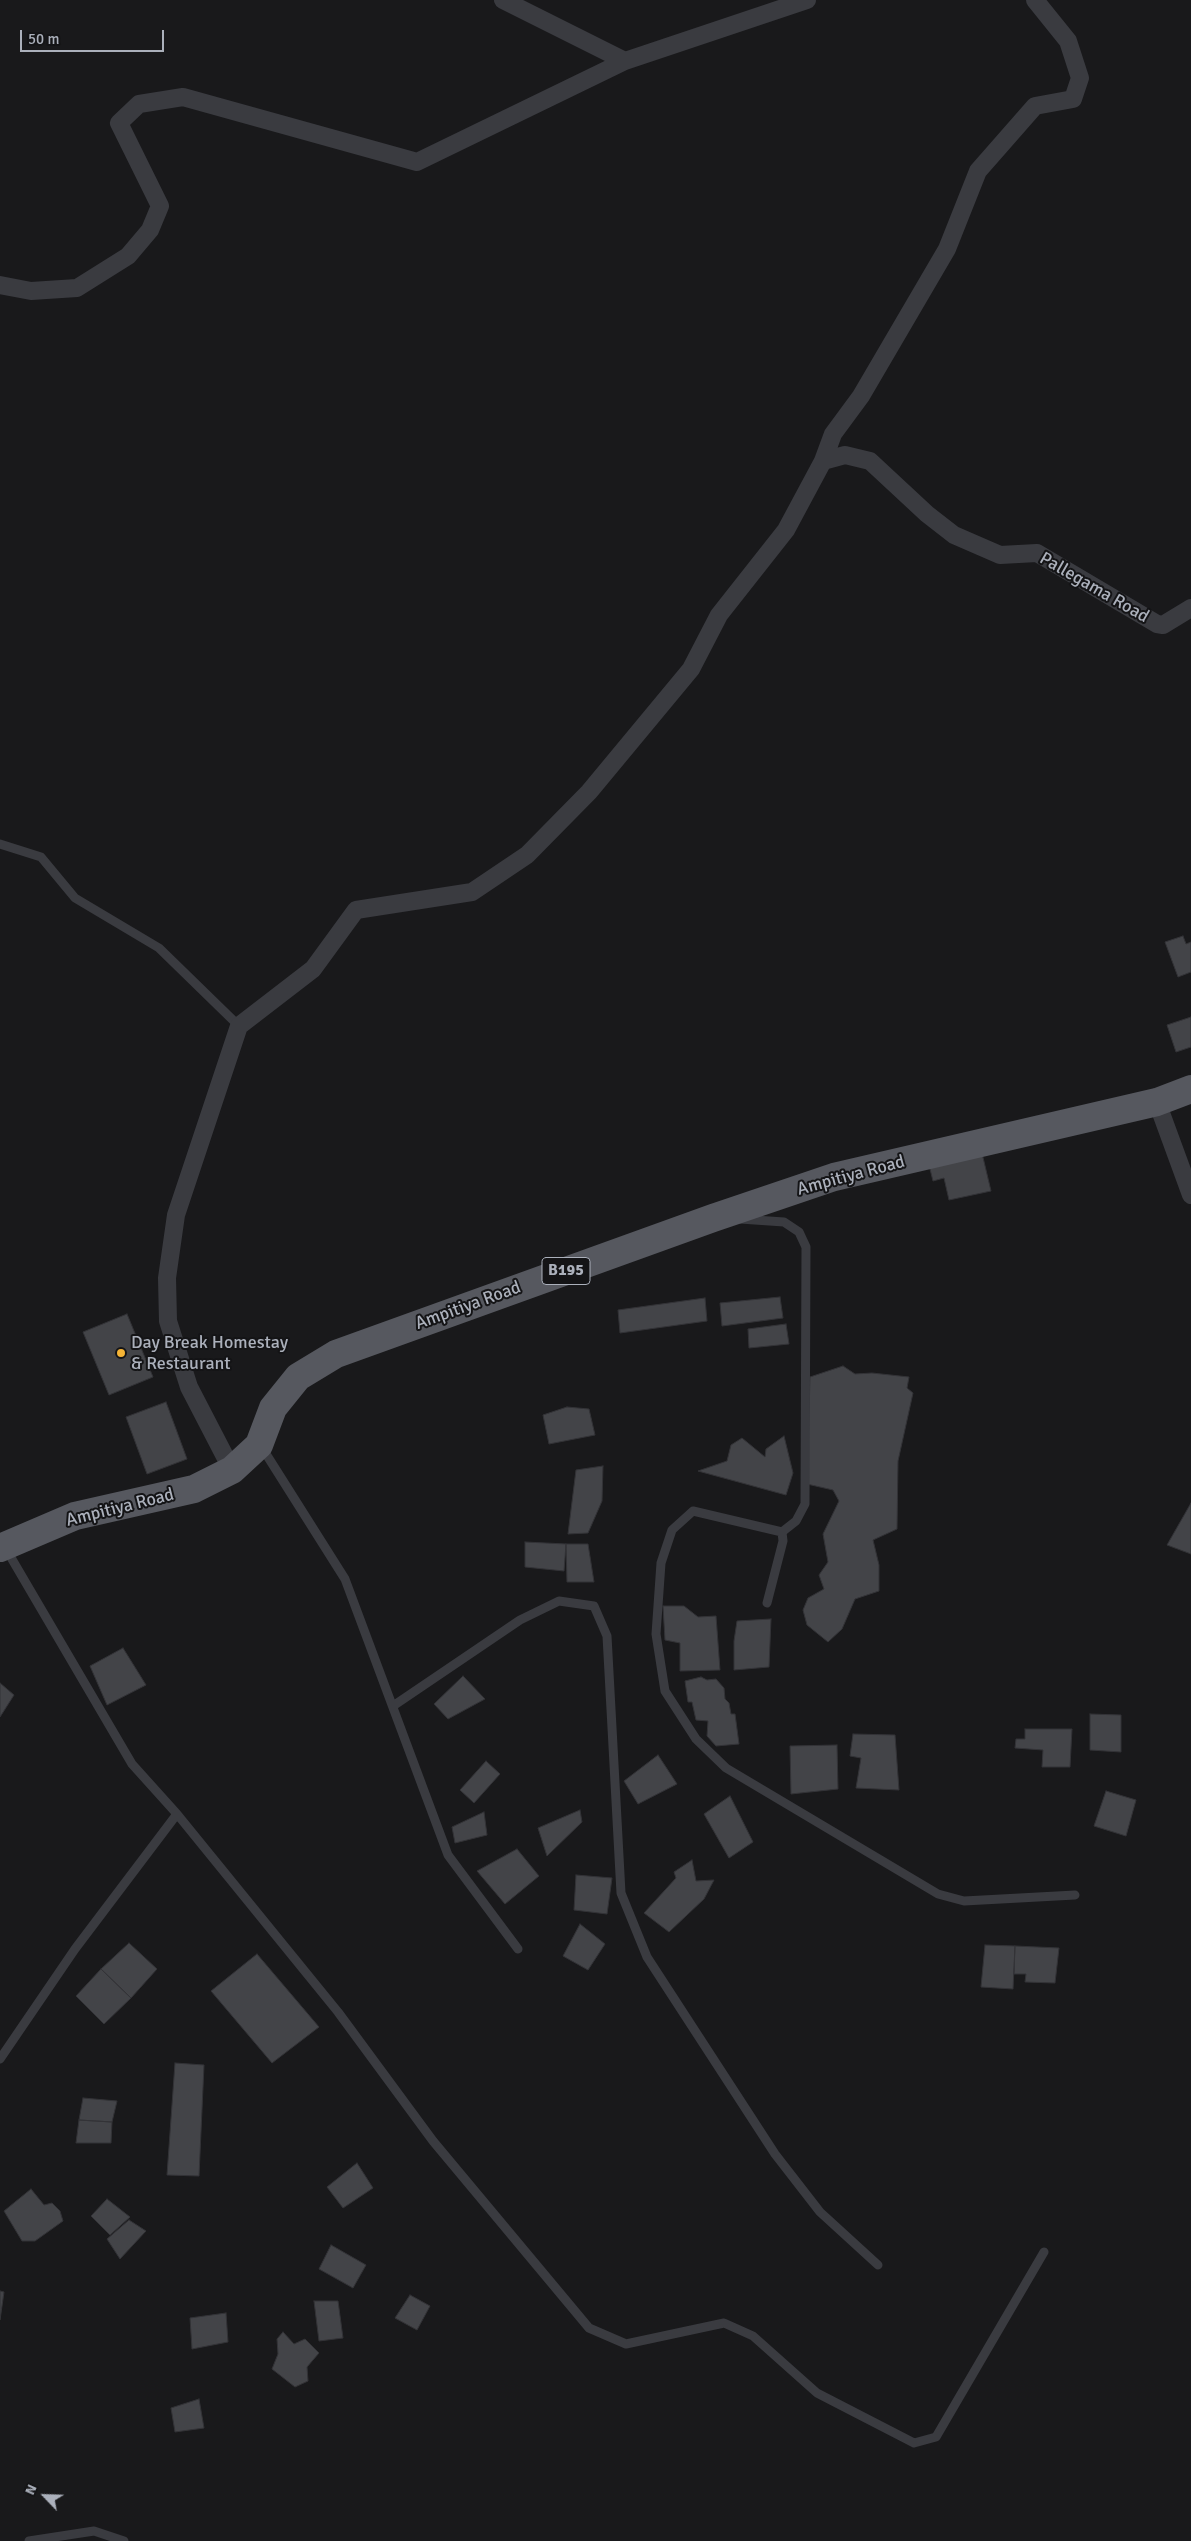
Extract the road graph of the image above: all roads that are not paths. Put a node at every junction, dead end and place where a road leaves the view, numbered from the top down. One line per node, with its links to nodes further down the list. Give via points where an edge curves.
1 (503, 0): 4 (street)
2 (807, 0): 4 (street)
3 (1035, 0): 6 (street, via 1068,41 1080,78 1073,99 1035,106 978,171 947,250 861,396 833,434)
4 (625, 60): 5 (street, via 417,162 183,97 139,104 119,123 160,206 150,230 128,256 77,288 31,291)
5 (0, 284)
6 (823, 461): 7 (street, Pallegama Road, via 845,455 870,461 954,535 1000,554 1037,553 1156,624 1163,625); 9 (street, via 786,530 719,615 691,669 589,792 526,855 472,892 356,910 313,969)
7 (1191, 608)
8 (0, 844): 9 (lane, via 41,858 75,898 159,948)
9 (239, 1026): 15 (street, via 176,1215 167,1278 168,1321 189,1387)
10 (1191, 1089): 11 (main road, Ampitiya Road / B195)
11 (1157, 1102): 12 (street); 13 (main road, Ampitiya Road / B195, via 834,1177)
12 (1191, 1195)
13 (712, 1218): 14 (main road, Ampitiya Road / B195, via 336,1354 298,1377 273,1408); 16 (lane, via 784,1222 799,1232 806,1247 805,1504 796,1521)
14 (259, 1445): 15 (main road, Ampitiya Road / B195); 19 (lane, via 345,1579)
15 (232, 1470): 17 (main road, Ampitiya Road / B195, via 194,1489 75,1516)
16 (782, 1532): 18 (lane, via 783,1541); 21 (lane, via 693,1511 672,1530 661,1563 656,1634 665,1691 696,1739 726,1768 938,1894 964,1901)
17 (2, 1547): 20 (lane, via 132,1764)
18 (767, 1603)
19 (393, 1706): 22 (lane, via 448,1855); 25 (lane, via 520,1620 559,1601 594,1606 607,1636 621,1893 647,1957 774,2154 820,2212)
20 (177, 1814): 23 (lane, via 75,1949); 24 (lane, via 338,2012 433,2141 589,2328 626,2344 724,2322 753,2336 817,2393 914,2443 936,2437)
21 (1075, 1895)
22 (518, 1949)
23 (0, 2059)
24 (1044, 2252)
25 (878, 2265)
26 (29, 2541): 27 (lane, via 94,2531)
27 (124, 2541)

